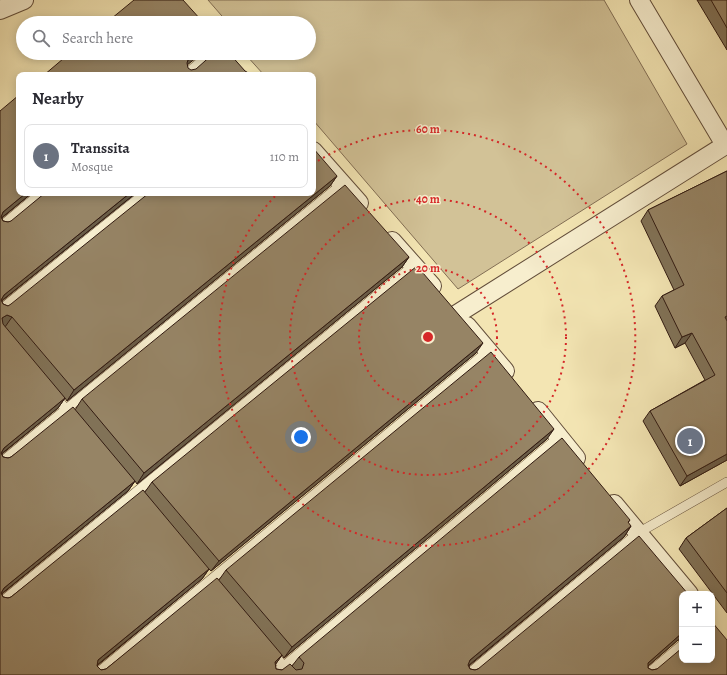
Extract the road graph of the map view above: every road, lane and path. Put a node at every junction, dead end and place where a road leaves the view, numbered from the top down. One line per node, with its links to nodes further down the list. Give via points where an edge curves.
1 (24, 0): 3 (street)
2 (639, 0): 6 (street)
3 (0, 10)
4 (203, 60): 5 (lane)
5 (189, 72)
6 (726, 144): 15 (street)
7 (316, 154): 8 (street)
8 (342, 184): 11 (street); 21 (lane)
9 (37, 196): 12 (lane)
10 (141, 196): 16 (lane)
11 (368, 213)
12 (0, 227)
13 (383, 230): 14 (street)
14 (414, 265): 15 (street); 30 (lane)
15 (449, 305): 17 (street)
16 (0, 310)
17 (488, 351): 18 (street); 34 (lane)
18 (514, 382)
19 (46, 385): 21 (lane)
20 (529, 400): 23 (street)
21 (66, 409): 22 (lane); 24 (lane)
22 (81, 427)
23 (559, 437): 25 (street); 33 (lane)
24 (0, 463)
25 (589, 473)
26 (727, 482): 28 (lane)
27 (604, 491): 28 (street)
28 (638, 533): 29 (street); 37 (lane)
29 (686, 591)
30 (0, 603)
31 (264, 643): 33 (lane)
32 (679, 648): 38 (lane)
33 (283, 666): 35 (lane); 36 (lane)
34 (95, 675)
35 (273, 675)
36 (291, 675)
37 (467, 675)
38 (646, 675)

